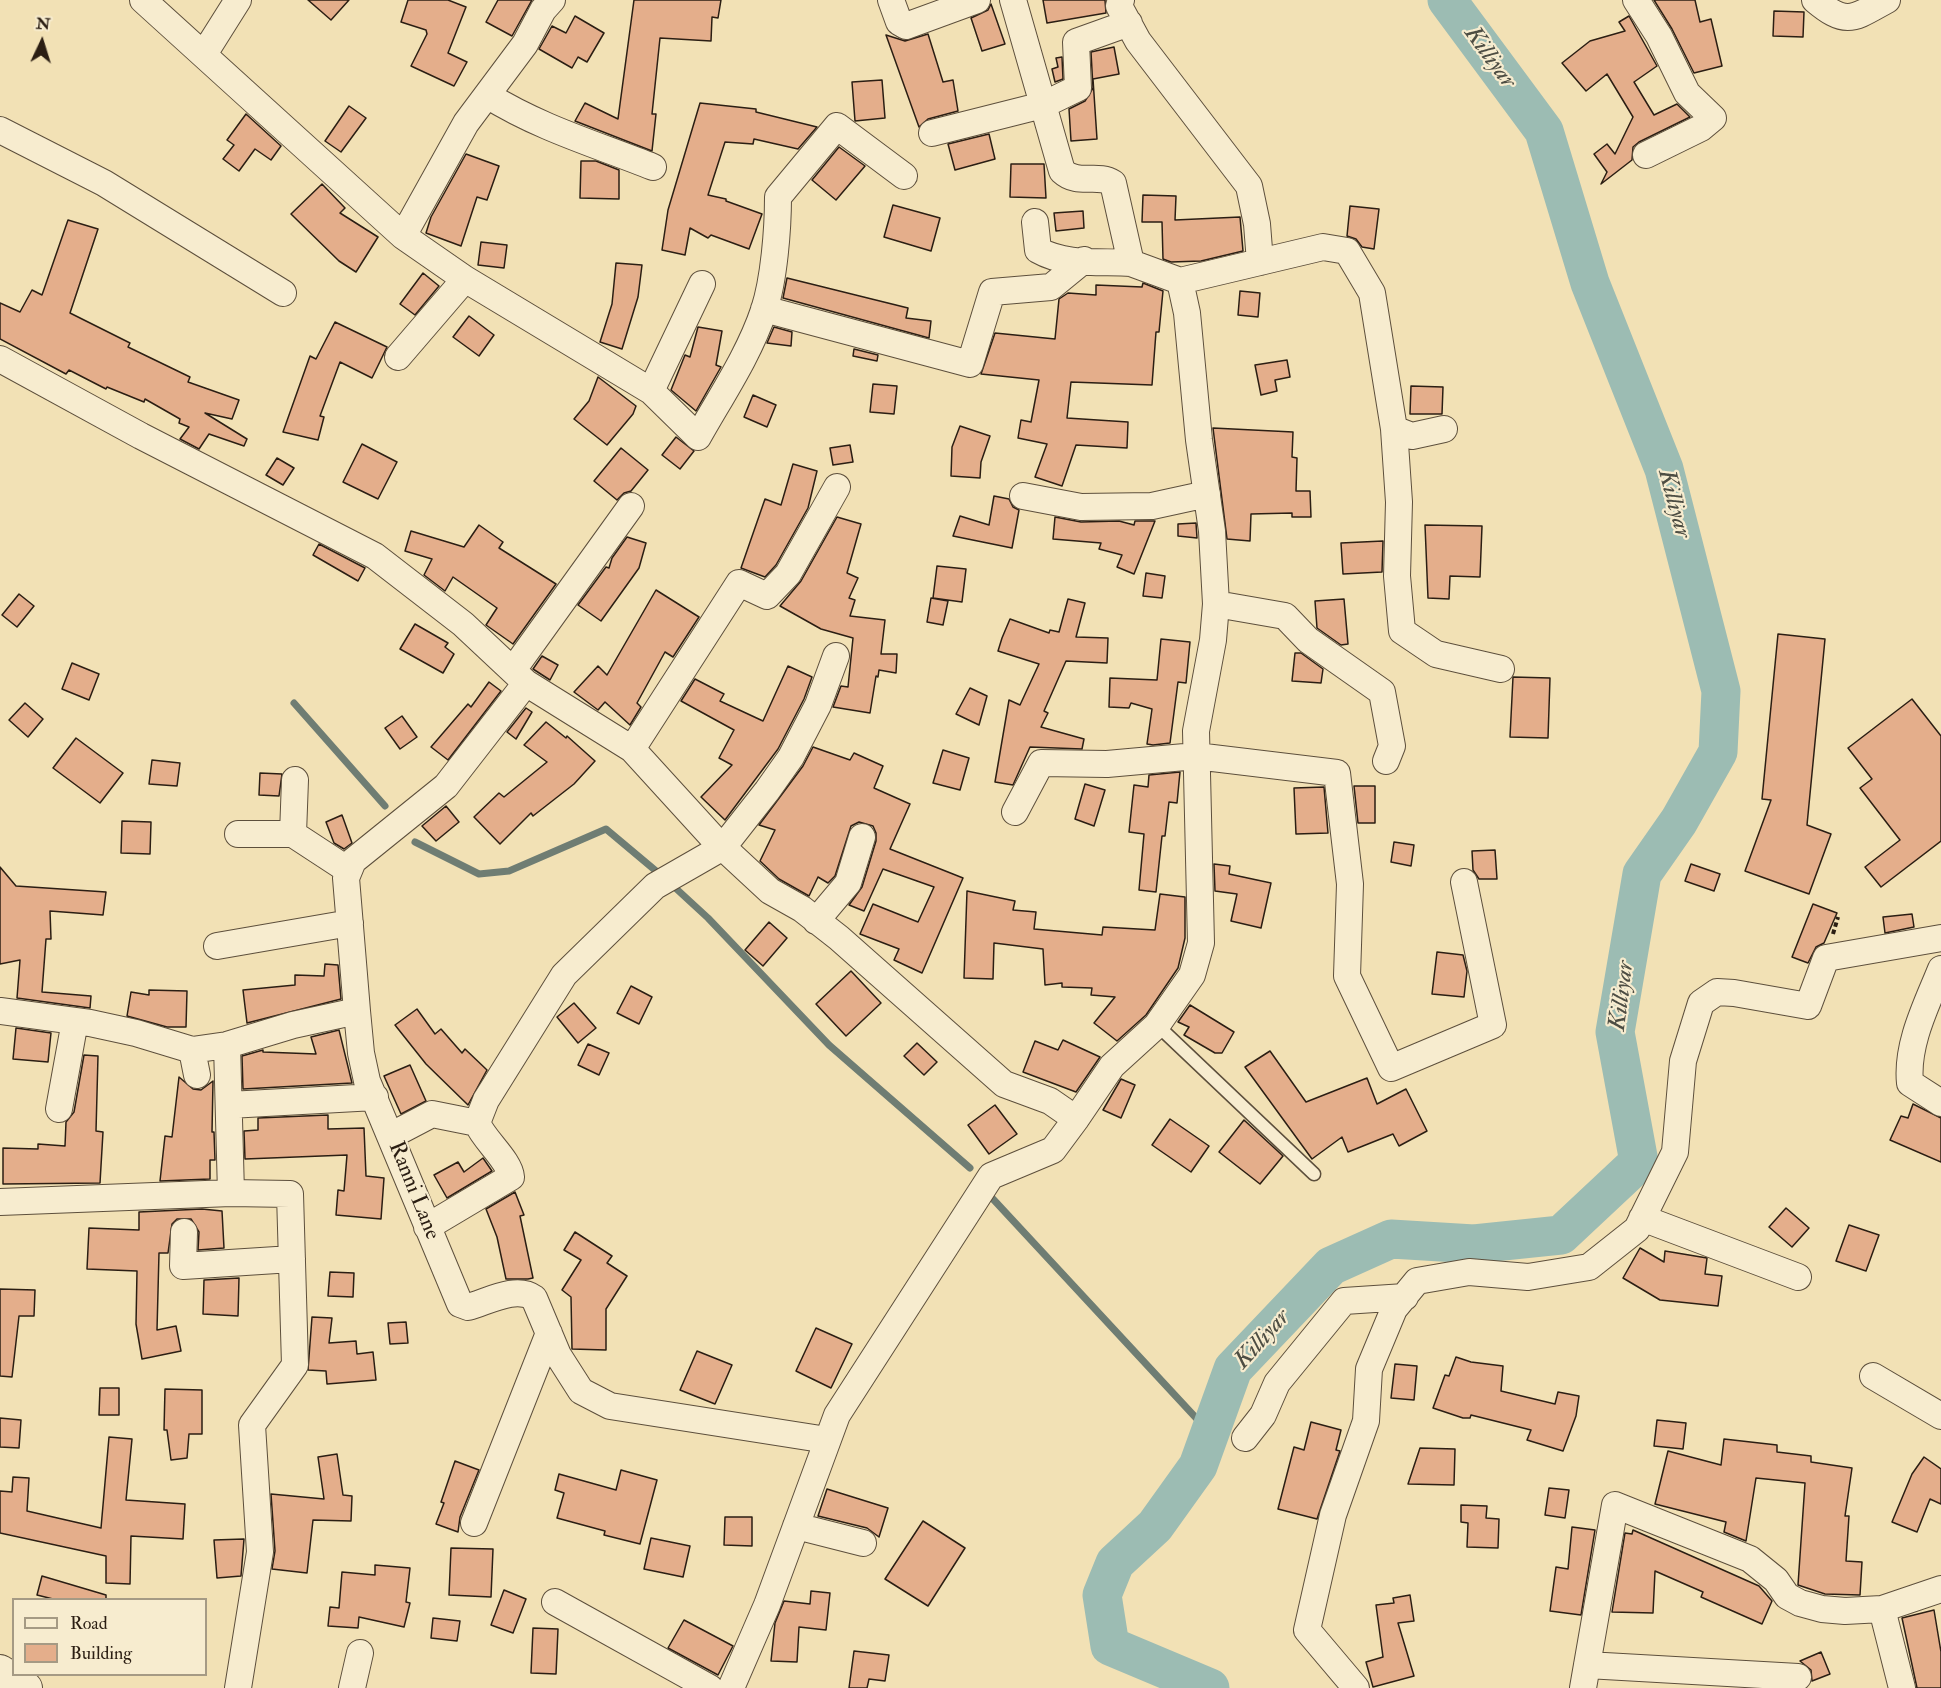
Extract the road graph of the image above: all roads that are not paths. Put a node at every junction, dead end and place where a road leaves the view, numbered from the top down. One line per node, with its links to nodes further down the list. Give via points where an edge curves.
1 (143, 0): 11 (street)
2 (238, 0): 11 (street)
3 (552, 0): 12 (street)
4 (891, 0): 5 (street, via 899,22 906,26)
5 (977, 0)
6 (1013, 0): 13 (street)
7 (1636, 0): 16 (street, via 1687,93 1713,118)
8 (1815, 0): 9 (street, via 1833,15 1854,18)
9 (1887, 0)
10 (1125, 12): 13 (street, via 1076,42 1078,88); 22 (street, via 1138,41 1249,186)
11 (204, 54): 20 (street)
12 (487, 95): 17 (street, via 520,116); 20 (street, via 466,123)
13 (1043, 105): 15 (street); 23 (street, via 1062,171 1076,180 1103,179 1113,183)
14 (0, 130): 27 (street, via 104,183)
15 (932, 133)
16 (1646, 155)
17 (653, 167)
18 (903, 176): 28 (street, via 837,126 778,197 778,224)
19 (1035, 222): 21 (street, via 1038,250 1057,259)
20 (402, 236): 24 (street)
21 (1084, 260): 23 (street); 28 (street, via 1051,287 992,292 970,364)
22 (1260, 262): 25 (street); 32 (street, via 1323,247 1339,247 1350,253 1372,293)
23 (1131, 263): 25 (street)
24 (465, 279): 29 (street); 31 (street)
25 (1180, 281): 35 (street)
26 (702, 284): 31 (street)
27 (284, 293)
28 (764, 309): 31 (street, via 750,343 698,437)
29 (398, 357)
30 (0, 359): 41 (street, via 375,556 463,624)
31 (651, 391)
32 (1394, 429): 33 (street, via 1412,436); 40 (street, via 1402,631 1436,654)
33 (1444, 429)
34 (837, 487): 42 (street, via 788,574 767,596 739,583)
35 (1207, 494): 36 (street, via 1152,506 1081,507); 38 (street)
36 (1023, 496)
37 (632, 506): 41 (street)
38 (1216, 604): 43 (street, via 1196,731); 44 (street, via 1285,616 1308,640 1382,692 1392,746)
39 (836, 657): 50 (street, via 818,705 791,757)
40 (1501, 669)
41 (519, 676): 42 (street); 51 (street, via 446,786 353,861)
42 (632, 749): 50 (street)
43 (1196, 756): 46 (street, via 1107,764 1041,763); 52 (street, via 1337,773 1350,884 1347,976 1391,1068 1493,1024); 61 (street, via 1202,943 1192,975)
44 (1386, 761)
45 (295, 780): 48 (street)
46 (1015, 812)
47 (238, 834): 48 (street)
48 (293, 834): 51 (street)
49 (862, 837): 53 (street, via 848,883)
50 (723, 848): 53 (street, via 770,891); 70 (street, via 655,886 564,975 486,1100)
51 (348, 870): 54 (street, Ranni Lane)
52 (1464, 882)
53 (816, 921): 69 (street, via 1005,1084 1050,1101)
54 (350, 923): 56 (street); 59 (street, Ranni Lane)
55 (1936, 943): 75 (street, via 1826,958 1808,1006 1717,992 1701,1003 1683,1061 1675,1152)
56 (217, 946)
57 (1941, 969): 66 (street, via 1922,1015 1909,1066 1910,1083)
58 (0, 1011): 60 (street)
59 (357, 1011): 62 (street); 65 (street, Ranni Lane, via 361,1053)
60 (75, 1021): 63 (street, via 136,1033); 68 (street)
61 (1157, 1025): 69 (street, via 1112,1066); 72 (lane)
62 (227, 1045): 63 (street); 67 (street)
63 (192, 1050): 64 (street)
64 (197, 1075)
65 (375, 1096): 67 (street); 71 (street, Ranni Lane)
66 (1941, 1103)
67 (229, 1105): 73 (street)
68 (59, 1109)
69 (1076, 1119): 85 (street, via 1053,1150 991,1176 837,1415)
70 (477, 1123): 71 (street, via 432,1114); 76 (street, via 482,1135 511,1169 511,1177)
71 (390, 1136): 76 (street, Ranni Lane)
72 (1314, 1174)
73 (231, 1193): 74 (street); 78 (street, via 290,1194)
74 (0, 1202)
75 (1642, 1218): 79 (street); 80 (street, via 1637,1229 1589,1267 1528,1277 1469,1272 1417,1281)
76 (428, 1227): 81 (street, Ranni Lane, via 460,1304 468,1308 523,1292 534,1298)
77 (184, 1232): 78 (street, via 183,1266)
78 (292, 1259): 97 (street, via 295,1365 252,1425 260,1552)
79 (1798, 1277)
80 (1404, 1297): 84 (street, via 1344,1301 1277,1383 1263,1415); 101 (street, via 1394,1309 1369,1369 1366,1421 1333,1515 1307,1630)
81 (549, 1332): 85 (street, Ranni Lane, via 558,1355 581,1391 610,1406); 86 (street)
82 (1873, 1376): 83 (street)
83 (1941, 1416)
84 (1245, 1438)
85 (827, 1440): 87 (street)
86 (474, 1523)
87 (796, 1526): 88 (street); 100 (street)
88 (863, 1543)
89 (1941, 1589): 91 (street)
90 (555, 1602): 99 (street)
91 (1882, 1609): 94 (street, via 1822,1610 1800,1603 1787,1596 1776,1580 1750,1559 1615,1505); 102 (street)
92 (360, 1653): 98 (street)
93 (0, 1671): 96 (street)
94 (1585, 1676): 95 (street)
95 (1798, 1677)
96 (26, 1688)
97 (238, 1688)
98 (352, 1688)
99 (710, 1688)
100 (731, 1688)
101 (1356, 1688)
102 (1902, 1688)

